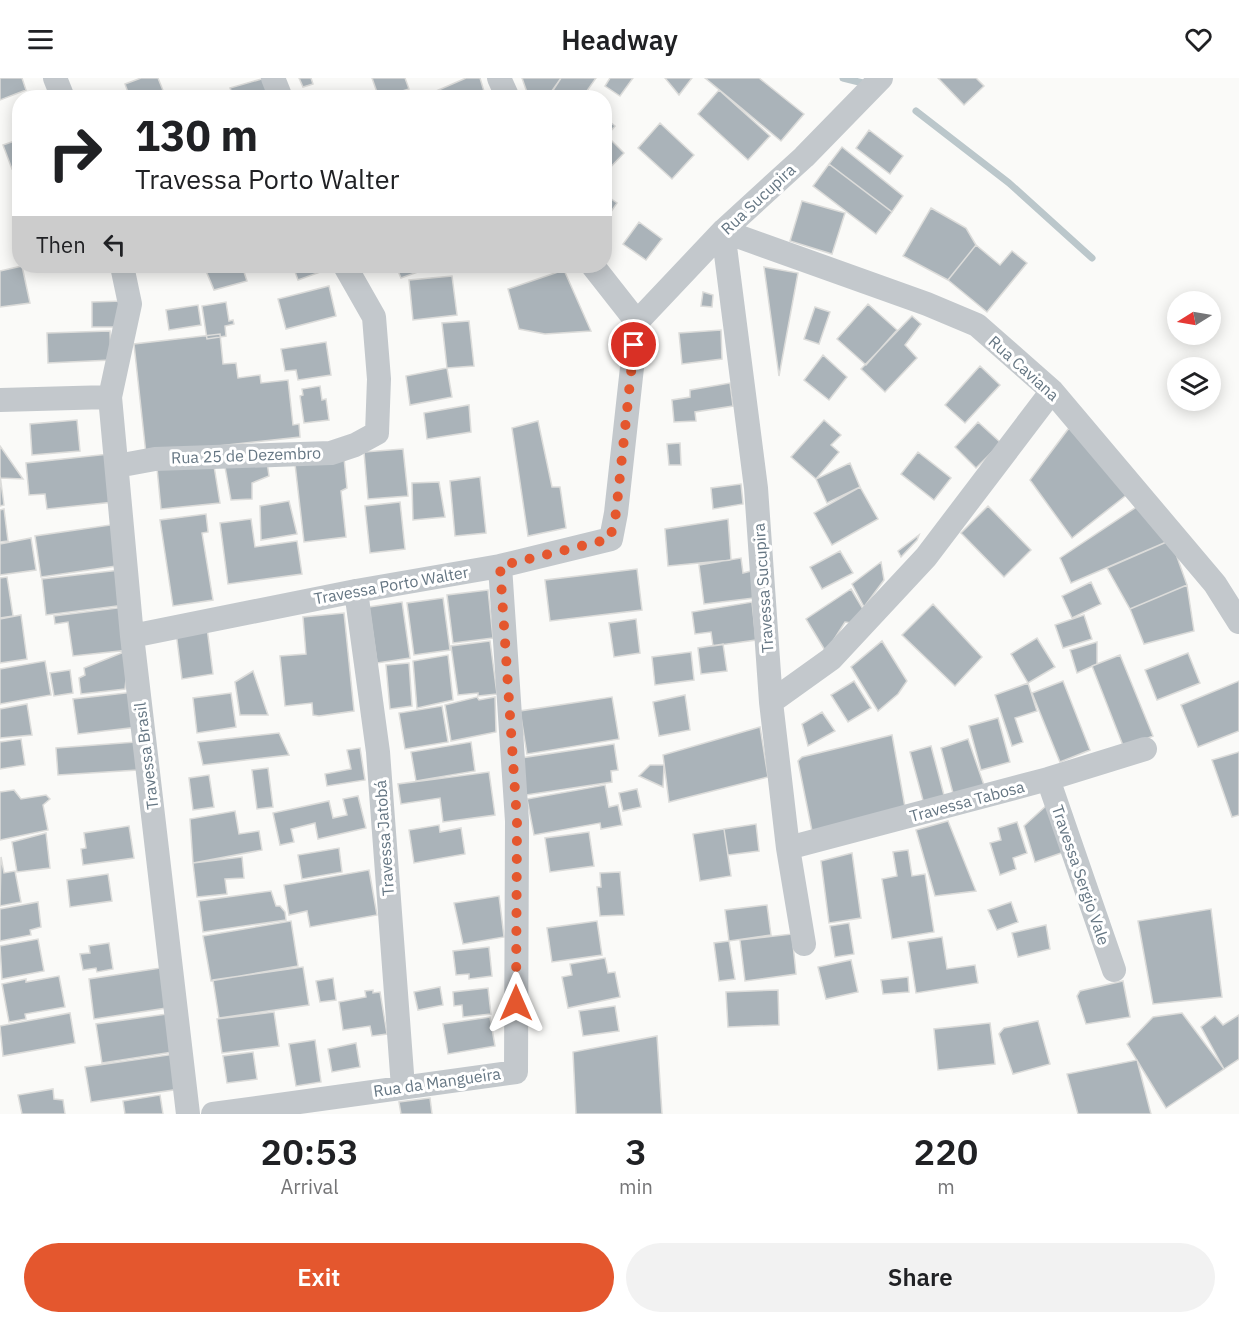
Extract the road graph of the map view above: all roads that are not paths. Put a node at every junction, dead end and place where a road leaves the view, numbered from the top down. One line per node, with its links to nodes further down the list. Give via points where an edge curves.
1 (881, 78): 2 (street, Rua Sucupira, via 804,157)
2 (723, 231): 6 (street, Rua Sucupira); 7 (street, Rua Caviana, via 976,325); 15 (street, Travessa Sucupira, via 756,488)
3 (123, 273): 8 (street, Travessa Brasil, via 130,304)
4 (349, 273): 10 (street, Rua 25 de Dezembro, via 374,317 379,379 377,433 331,453 155,459)
5 (598, 273): 6 (street)
6 (637, 322): 11 (street, Travessa Porto Walter, via 610,539)
7 (1052, 391): 13 (street, Rua Caviana, via 1215,584); 15 (street, via 904,582 831,659)
8 (111, 397): 9 (street); 10 (street, Travessa Brasil)
9 (0, 400)
10 (117, 466): 14 (street, Travessa Brasil)
11 (500, 566): 12 (street, Travessa Porto Walter); 21 (street, Rua da Mangueira, via 517,821 516,1072)
12 (356, 591): 14 (street, Travessa Porto Walter); 21 (street, Travessa Jatobá, via 378,752)
13 (1239, 622)
14 (132, 636): 22 (street, Travessa Brasil)
15 (771, 702): 18 (street, Travessa Sucupira)
16 (1145, 749): 17 (street, Travessa Tabosa)
17 (1048, 779): 18 (street, Travessa Tabosa); 20 (street, Travessa Sergio Vale)
18 (788, 848): 19 (street, Travessa Sucupira)
19 (804, 944)
20 (1114, 970)
21 (403, 1087): 23 (street, Rua da Mangueira)
22 (188, 1114)
23 (213, 1114)

